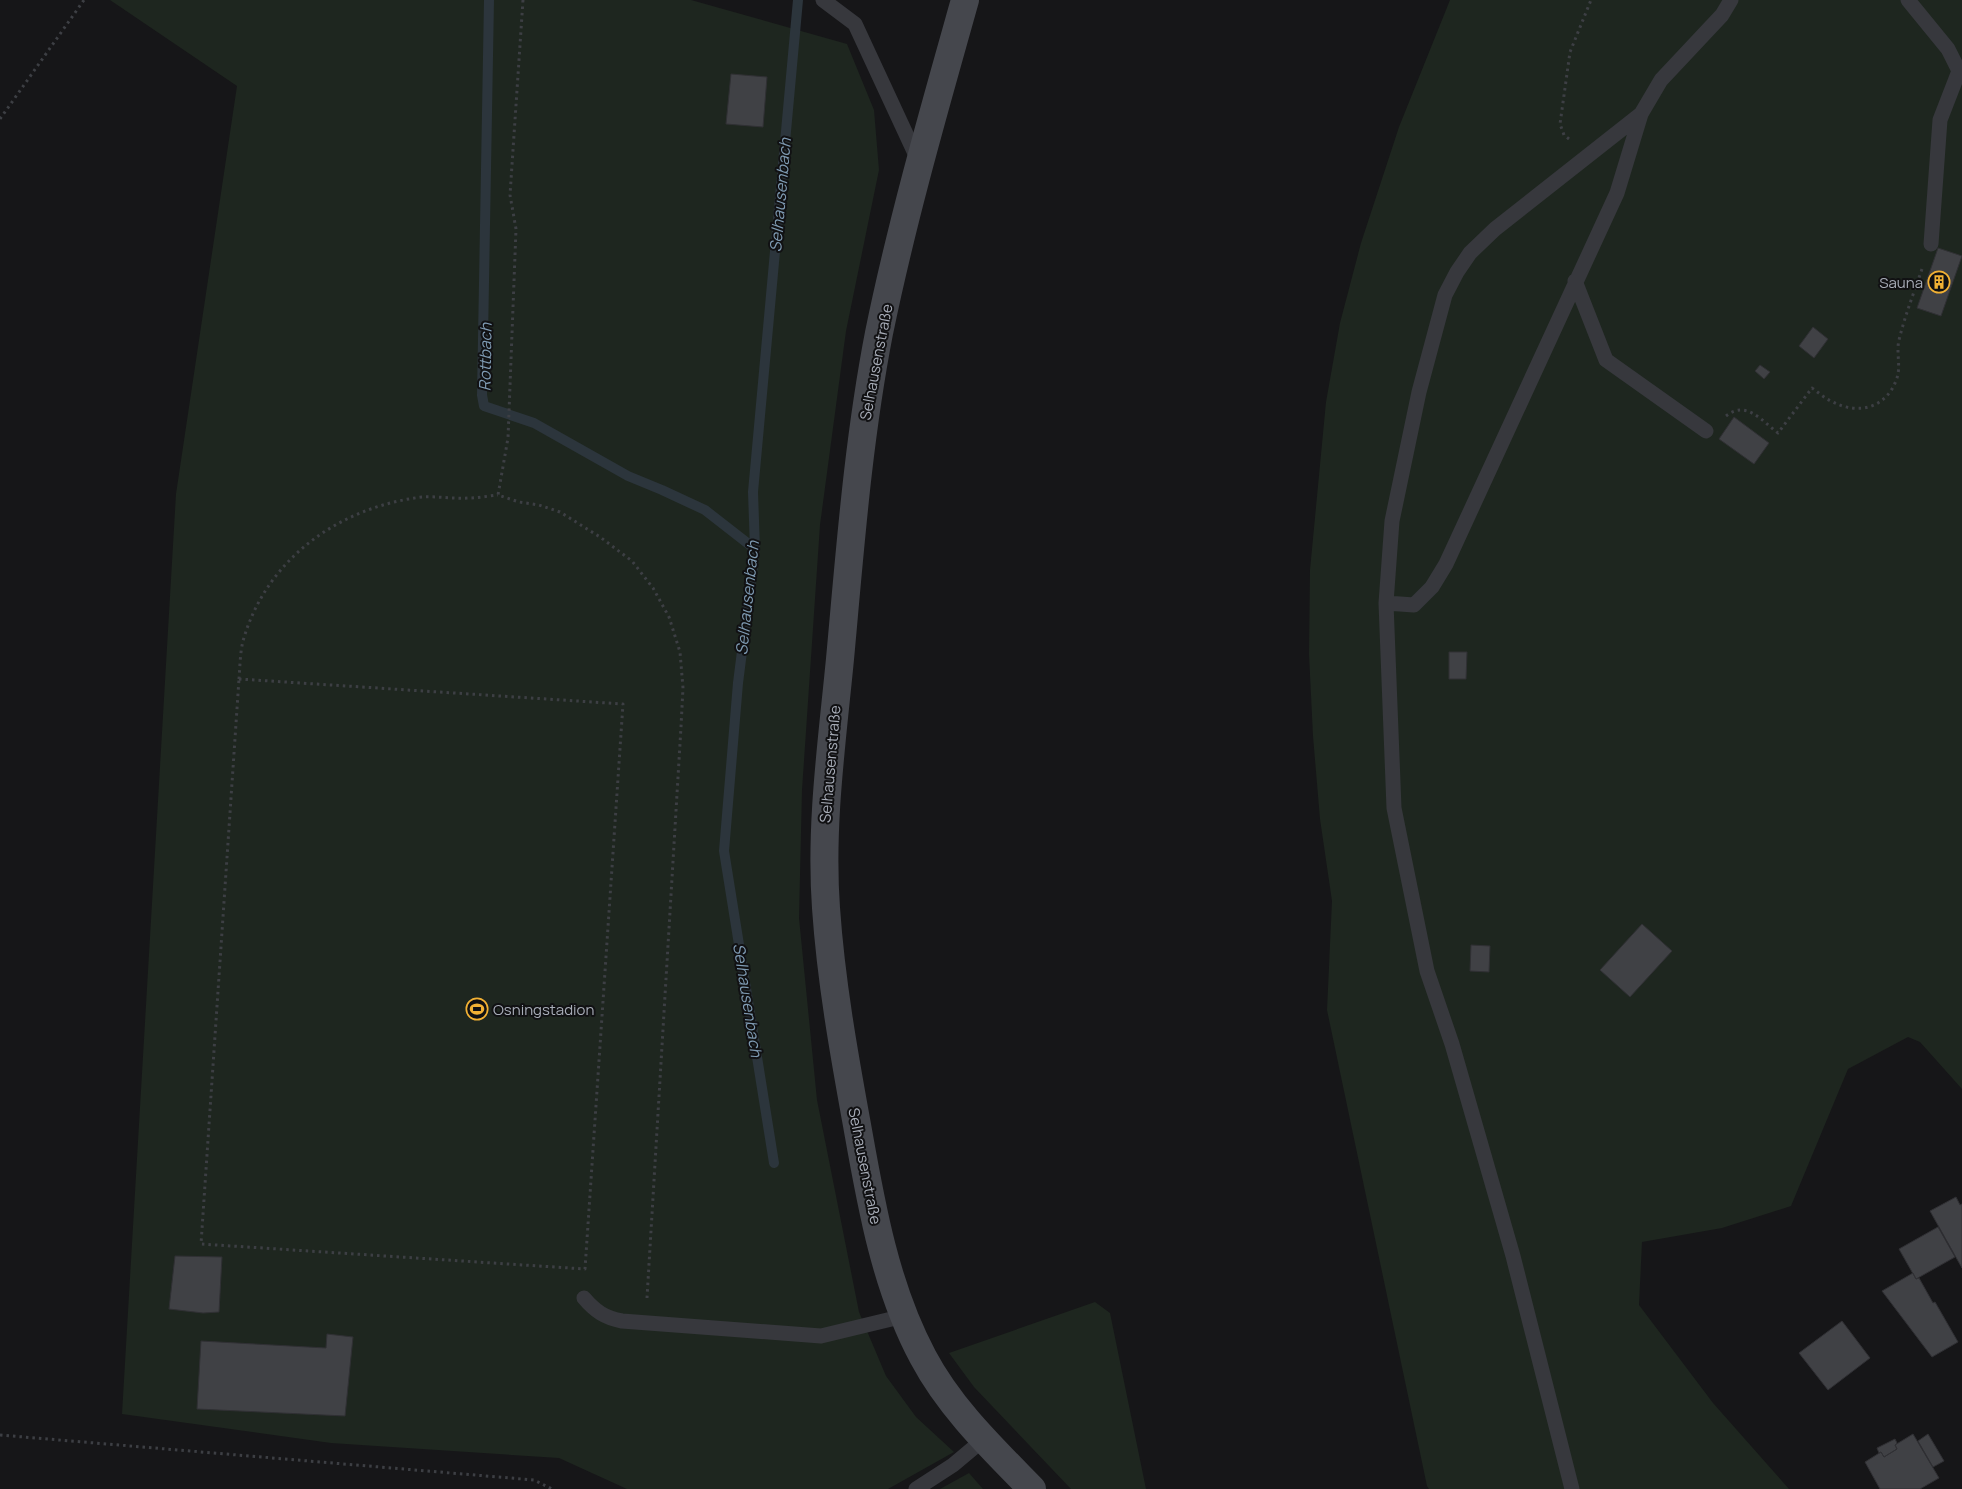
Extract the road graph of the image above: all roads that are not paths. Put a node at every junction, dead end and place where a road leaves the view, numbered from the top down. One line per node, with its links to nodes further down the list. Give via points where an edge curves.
1 (823, 0): 6 (lane, via 855,24)
2 (964, 0): 6 (street, Selhausenstraße)
3 (1731, 0): 5 (lane, via 1722,15 1661,80)
4 (1908, 0): 7 (lane, via 1948,49 1959,71 1940,120)
5 (1641, 114): 8 (lane, via 1617,193); 10 (lane, via 1495,229 1470,253 1445,295 1419,392 1392,521)
6 (920, 164): 12 (street, Selhausenstraße, via 879,332 859,451 825,816 826,907 848,1078 883,1252)
7 (1931, 244)
8 (1575, 281): 9 (lane, via 1606,360); 10 (lane, via 1446,564 1432,587 1414,605)
9 (1706, 430)
10 (1386, 603): 16 (lane, via 1394,808 1427,971 1452,1044 1513,1256)
11 (584, 1298): 12 (lane, via 607,1318 646,1324 821,1336)
12 (904, 1316): 13 (street, Selhausenstraße, via 923,1358 946,1395)
13 (984, 1439): 14 (lane, via 953,1465); 15 (street, Selhausenstraße)
14 (916, 1489)
15 (1032, 1489)
16 (1572, 1489)

